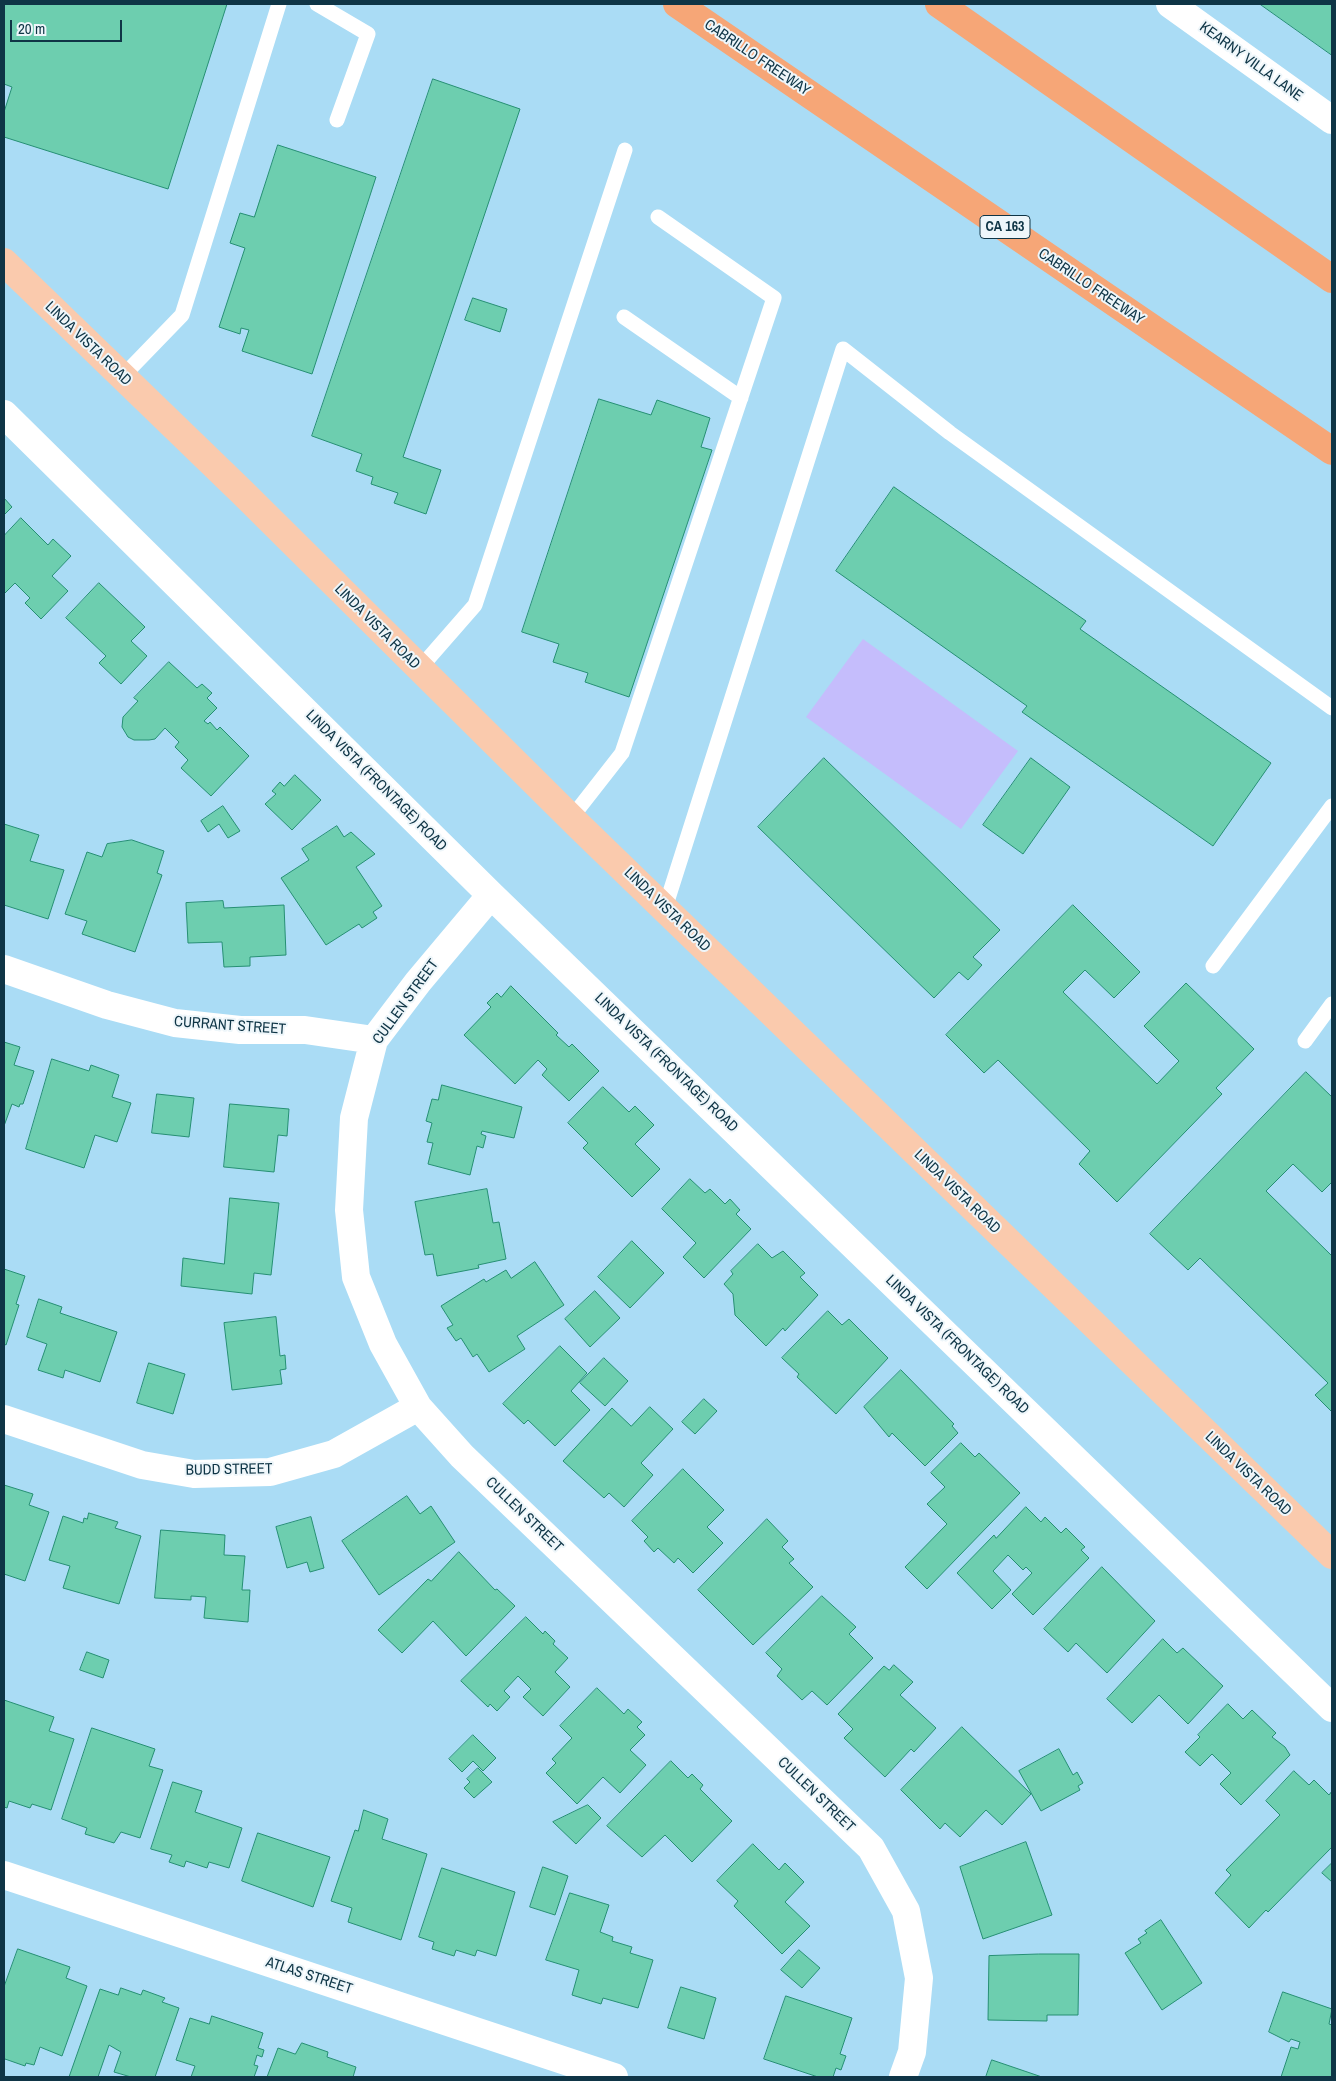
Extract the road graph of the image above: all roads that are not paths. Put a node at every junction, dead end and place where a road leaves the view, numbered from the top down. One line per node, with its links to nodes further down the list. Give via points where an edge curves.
1 (279, 4): 13 (lane, via 182,315)
2 (317, 4): 6 (lane, via 368,34)
3 (677, 4): 16 (highway, CABRILLO FREEWAY / CA 163)
4 (939, 4): 11 (highway)
5 (1170, 4): 7 (street, KEARNY VILLA LANE)
6 (337, 120)
7 (1332, 120)
8 (625, 150): 17 (lane, via 475,605)
9 (658, 218): 14 (lane, via 774,298)
10 (4, 262): 13 (main road, LINDA VISTA ROAD)
11 (1332, 279)
12 (624, 317): 14 (lane)
13 (122, 377): 17 (main road, LINDA VISTA ROAD)
14 (741, 398): 20 (lane, via 622,753)
15 (4, 414): 21 (street, LINDA VISTA (FRONTAGE) ROAD)
16 (1332, 451)
17 (420, 668): 20 (main road, LINDA VISTA ROAD)
18 (1332, 708): 22 (lane, via 950,433 843,349)
19 (1332, 806): 23 (lane)
20 (572, 817): 22 (main road, LINDA VISTA ROAD)
21 (492, 895): 26 (street, CULLEN STREET); 31 (street, LINDA VISTA (FRONTAGE) ROAD)
22 (665, 908): 30 (main road, LINDA VISTA ROAD)
23 (1213, 966)
24 (4, 969): 26 (street, CURRANT STREET, via 176,1024 240,1030 305,1030)
25 (1332, 1004): 27 (lane)
26 (374, 1040): 28 (street, CULLEN STREET, via 354,1118 349,1210 356,1277 383,1344)
27 (1304, 1041)
28 (418, 1407): 29 (street, BUDD STREET, via 334,1454 270,1472 204,1474 142,1465); 34 (street, CULLEN STREET, via 462,1456 871,1848 906,1911 919,1978 912,2052)
29 (4, 1419)
30 (1332, 1555)
31 (1332, 1708)
32 (4, 1875): 33 (street, ATLAS STREET)
33 (614, 2077)
34 (903, 2077)

